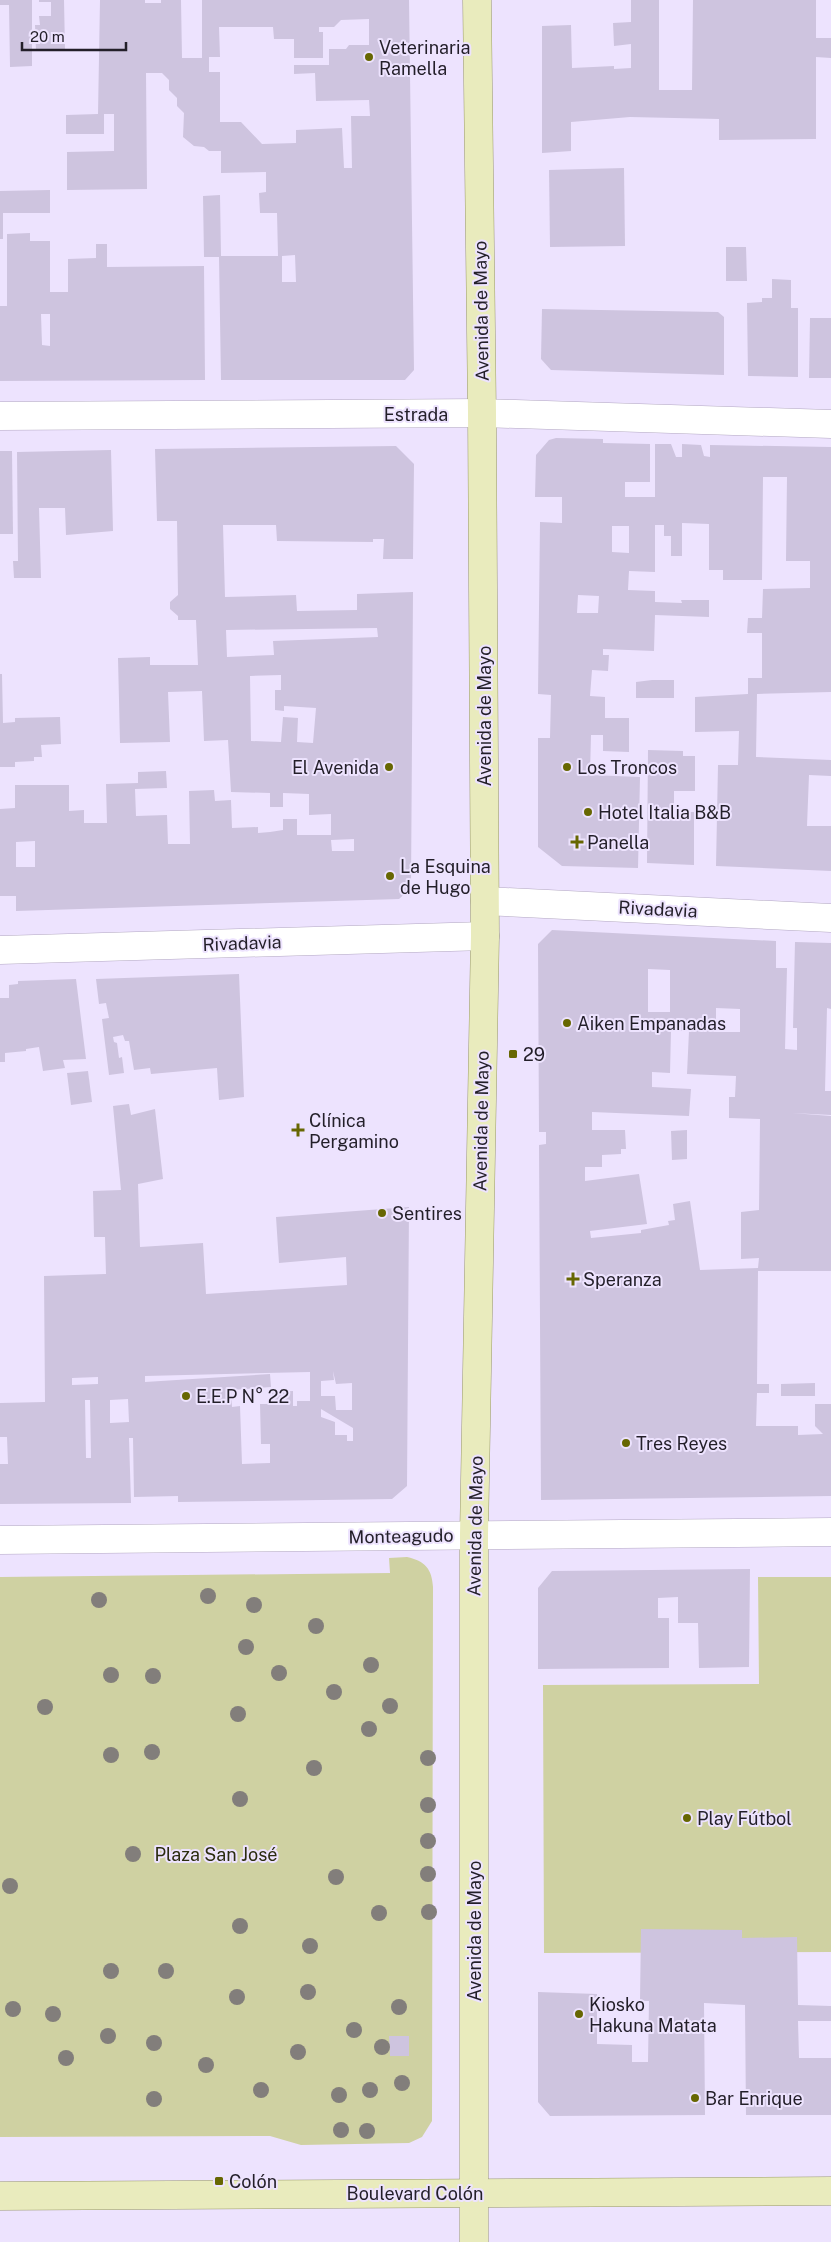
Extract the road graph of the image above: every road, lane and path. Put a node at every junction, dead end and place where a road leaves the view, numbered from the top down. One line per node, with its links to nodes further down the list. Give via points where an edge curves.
1 (477, 0): 2 (main road, Avenida de Mayo)
2 (482, 413): 3 (street, Estrada); 4 (street, Estrada); 5 (main road, Avenida de Mayo)
3 (0, 416)
4 (831, 424)
5 (484, 901): 6 (street, Rivadavia); 7 (main road, Avenida de Mayo)
6 (831, 918)
7 (485, 936): 8 (street, Rivadavia); 10 (main road, Avenida de Mayo)
8 (0, 950)
9 (831, 1532): 10 (street, Monteagudo)
10 (474, 1535): 11 (street, Monteagudo); 13 (main road, Avenida de Mayo)
11 (0, 1540)
12 (831, 2191): 13 (main road, Boulevard Colón)
13 (474, 2193): 14 (main road, Boulevard Colón); 15 (main road, Avenida de Mayo)
14 (0, 2196)
15 (474, 2242)

